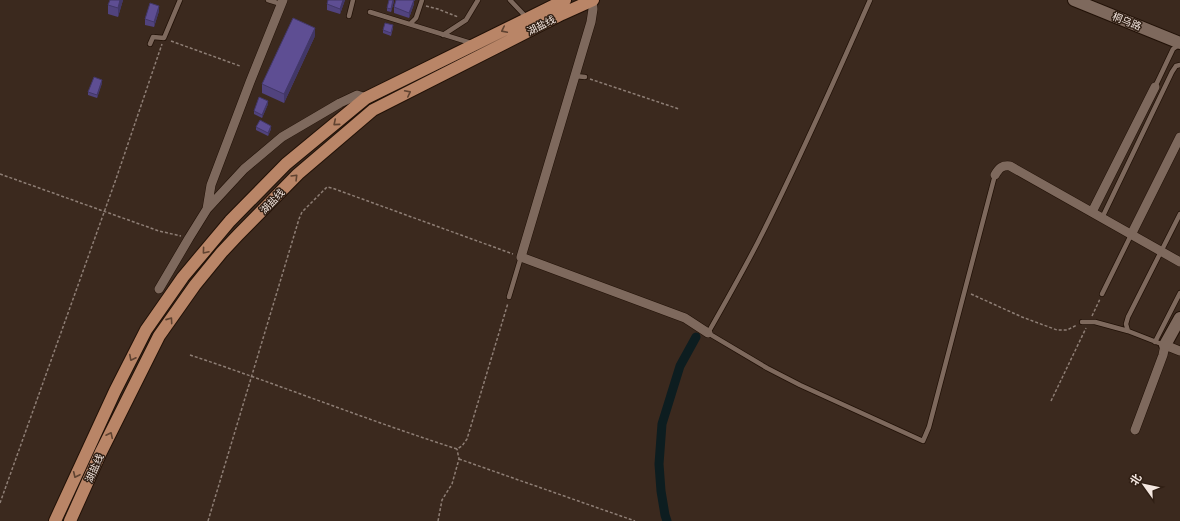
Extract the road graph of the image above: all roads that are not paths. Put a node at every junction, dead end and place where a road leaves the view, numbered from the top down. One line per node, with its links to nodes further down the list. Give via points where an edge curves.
1 (180, 0): 18 (lane, via 164,38 153,37)
2 (268, 0): 10 (lane)
3 (353, 0): 13 (lane)
4 (478, 0): 16 (lane, via 466,20)
5 (510, 0): 14 (lane)
6 (564, 0): 14 (main road, 湖盐线)
7 (592, 0): 21 (street, via 591,22); 47 (main road, 湖盐线, one-way to 7, via 159,336 222,252 298,174 373,110)
8 (870, 0): 42 (lane, via 832,87 758,242)
9 (1074, 0): 17 (street, 桐乌路)
10 (282, 2): 27 (street, via 211,185)
11 (421, 2): 15 (lane, via 416,18)
12 (370, 12): 15 (lane)
13 (349, 16)
14 (528, 18): 19 (main road, 湖盐线, one-way to 19)
15 (410, 24): 16 (lane)
16 (443, 35): 19 (lane)
17 (1180, 43): 23 (lane, via 1173,50)
18 (150, 44)
19 (474, 44): 24 (main road, 湖盐线)
20 (1180, 66): 30 (lane, via 1176,66 1172,72)
21 (575, 76): 22 (lane); 33 (street)
22 (585, 77)
23 (1155, 87): 28 (street)
24 (366, 98): 27 (street, via 357,95 346,100 282,137 244,169); 46 (main road, 湖盐线, one-way to 46, via 286,164 230,221 183,277 146,330)
25 (1180, 137): 31 (street)
26 (995, 175): 28 (street, via 999,168 1010,166); 42 (lane, via 929,427 923,441 800,385 761,365)
27 (207, 209): 35 (street)
28 (1092, 212): 30 (street)
29 (1180, 214): 32 (lane)
30 (1102, 218): 31 (street)
31 (1131, 235): 32 (street); 37 (lane)
32 (1161, 252): 34 (street); 41 (lane, via 1128,317)
33 (521, 257): 38 (lane); 42 (street, via 685,318)
34 (1180, 262)
35 (159, 289)
36 (1180, 293): 43 (lane)
37 (1102, 294)
38 (509, 297)
39 (1180, 318): 43 (street)
40 (1082, 322): 41 (lane, via 1095,322)
41 (1128, 331): 43 (lane)
42 (708, 332)
43 (1160, 343): 44 (street); 45 (street, via 1163,355)
44 (1180, 351)
45 (1135, 430)
46 (55, 521)
47 (70, 521)

